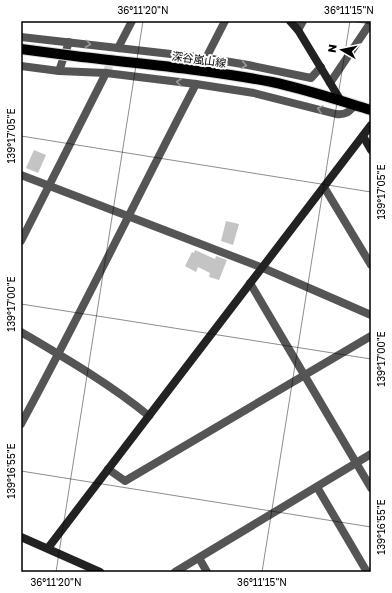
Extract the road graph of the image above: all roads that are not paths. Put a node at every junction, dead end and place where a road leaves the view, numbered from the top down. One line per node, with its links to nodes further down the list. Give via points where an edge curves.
1 (132, 21): 9 (street)
2 (225, 21): 11 (street)
3 (290, 21): 6 (street)
4 (304, 21): 6 (street)
5 (371, 22): 16 (street)
6 (298, 30): 13 (street)
7 (21, 36): 8 (street)
8 (69, 42): 9 (street, one-way to 9); 14 (street)
9 (118, 48): 11 (street)
10 (21, 49): 18 (main road, 深谷嵐山線, bridge, via 272,82)
11 (206, 58): 13 (street, one-way to 13, via 311,78)
12 (21, 66): 14 (street)
13 (321, 66): 16 (street)
14 (59, 71): 15 (street)
15 (106, 74): 17 (street, one-way to 15); 25 (street)
16 (330, 83): 18 (street)
17 (196, 84): 19 (street, one-way to 17, via 348,112 336,114 254,93); 27 (street)
18 (341, 101): 19 (main road, 深谷嵐山線)
19 (355, 105): 20 (main road, 深谷嵐山線)
20 (371, 110)
21 (371, 125): 22 (street)
22 (363, 136): 23 (street); 26 (street)
23 (371, 150)
24 (21, 175): 25 (street)
25 (49, 186): 27 (street); 28 (street)
26 (324, 187): 29 (street); 30 (street)
27 (128, 215): 30 (street); 35 (street)
28 (21, 241)
29 (371, 266)
30 (262, 268): 31 (street); 32 (street)
31 (250, 284): 36 (street); 37 (street)
32 (371, 315)
33 (21, 332): 35 (street)
34 (371, 336): 36 (street)
35 (59, 354): 37 (street); 38 (street)
36 (305, 374): 40 (street); 41 (street, via 125,481)
37 (149, 416): 41 (street)
38 (21, 424)
39 (371, 454): 40 (street)
40 (356, 463): 42 (street); 43 (street)
41 (108, 469): 45 (street)
42 (316, 487): 46 (street); 50 (street)
43 (371, 488)
44 (21, 537): 45 (street)
45 (48, 548): 47 (street)
46 (199, 558): 48 (street); 49 (street)
47 (100, 572)
48 (175, 572)
49 (207, 572)
50 (367, 572)

